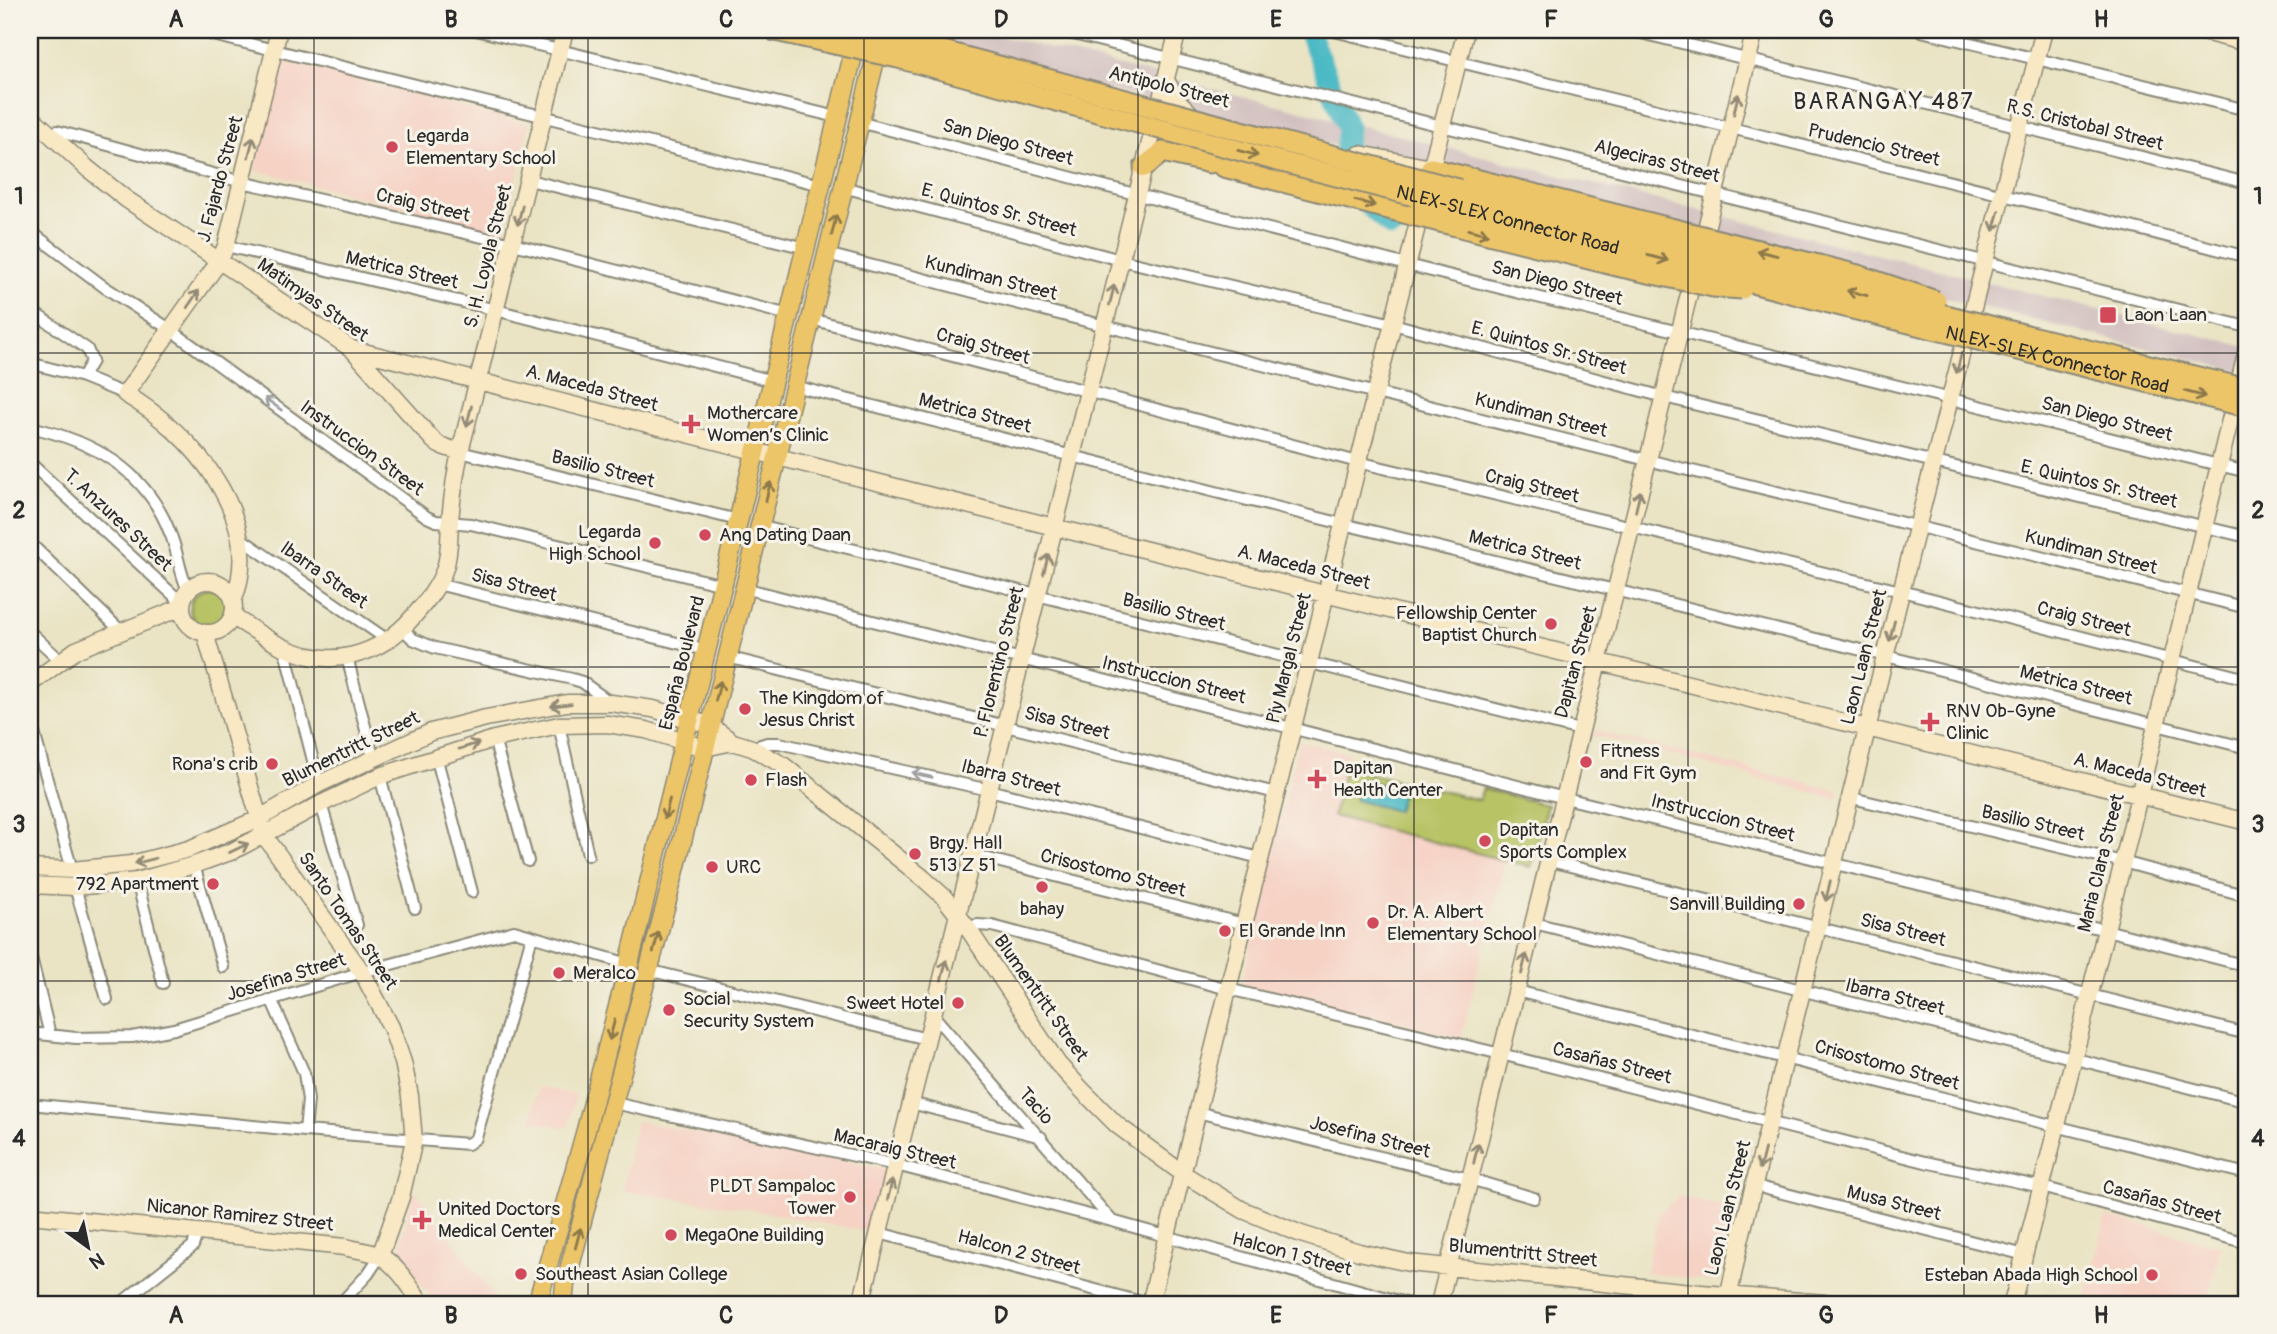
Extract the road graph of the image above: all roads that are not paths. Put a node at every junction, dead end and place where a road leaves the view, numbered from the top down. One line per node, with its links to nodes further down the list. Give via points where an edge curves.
1 (193, 30): 20 (street)
2 (279, 30): 20 (street, J. Fajardo Street)
3 (476, 30): 21 (street)
4 (565, 30): 21 (street, S. H. Loyola Street)
5 (765, 30): 22 (street)
6 (771, 30): 63 (highway, NLEX-SLEX Connector Road, one-way to 63, bridge, via 898,58)
7 (858, 30): 22 (main road, España Boulevard); 73 (highway, NLEX-SLEX Connector Road, one-way to 7, bridge, via 1742,265)
8 (883, 30): 24 (main road)
9 (905, 30): 29 (street, Antipolo Street, via 929,49)
10 (1058, 30): 23 (street, Algeciras Street)
11 (1178, 30): 23 (street, P. Florentino Street)
12 (1330, 30): 27 (street, Prudencio Street)
13 (1466, 30): 27 (street, Piy Margal Street)
14 (1629, 30): 25 (street, R.S. Cristobal Street)
15 (1755, 30): 25 (street, Dapitan Street)
16 (1917, 30): 26 (street)
17 (2044, 30): 26 (street, Laon Laan Street)
18 (2196, 30): 19 (street)
19 (2247, 43)
20 (274, 50): 33 (street); 47 (street, J. Fajardo Street, one-way to 20)
21 (559, 50): 33 (street, S. H. Loyola Street); 34 (street)
22 (854, 52): 24 (street); 34 (main road, España Boulevard)
23 (1171, 58): 28 (street, P. Florentino Street); 36 (street, Algeciras Street)
24 (875, 59): 35 (main road); 37 (street)
25 (1747, 60): 38 (street, R.S. Cristobal Street); 39 (street, Dapitan Street, one-way to 25)
26 (2042, 61): 30 (street); 38 (street, Laon Laan Street)
27 (1458, 62): 36 (street, Piy Margal Street); 39 (street, Prudencio Street)
28 (1166, 80): 29 (street, P. Florentino Street); 31 (street)
29 (1159, 107): 31 (street, Antipolo Street); 37 (street, P. Florentino Street)
30 (2247, 110)
31 (1192, 115): 44 (street, Antipolo Street)
32 (30, 116): 40 (street, Matimyas Street)
33 (545, 117): 46 (street, S. H. Loyola Street); 49 (street)
34 (837, 117): 49 (main road, España Boulevard)
35 (859, 122): 50 (main road); 53 (street, San Diego Street)
36 (1442, 125): 41 (street, Piy Margal Street); 52 (street, Algeciras Street)
37 (1154, 126): 42 (street, P. Florentino Street); 43 (highway, via 1180,136)
38 (2020, 128): 48 (street, R.S. Cristobal Street); 51 (street, Laon Laan Street)
39 (1730, 129): 51 (street, Prudencio Street); 52 (street, Dapitan Street)
40 (50, 135): 47 (street, Craig Street, via 57,131); 57 (street, Matimyas Street, via 127,199)
41 (1437, 146): 44 (street, Piy Margal Street); 45 (street, via 1448,163)
42 (1144, 167): 43 (highway, via 1163,152); 53 (street, P. Florentino Street)
43 (1224, 167): 63 (highway, one-way to 63, bridge, via 1713,287)
44 (1431, 168): 45 (highway); 62 (street, Piy Margal Street)
45 (1466, 177): 73 (highway, one-way to 45, bridge, via 1858,275)
46 (529, 180): 55 (street, S. H. Loyola Street, one-way to 55); 56 (street)
47 (242, 181): 55 (street, Craig Street); 57 (street, J. Fajardo Street)
48 (2247, 183)
49 (821, 185): 56 (main road, España Boulevard)
50 (843, 187): 58 (main road, one-way to 50); 60 (street, E. Quintos Sr. Street)
51 (2003, 193): 59 (street, Prudencio Street); 61 (street, Laon Laan Street, one-way to 61)
52 (1715, 194): 61 (street, Algeciras Street); 72 (street, Dapitan Street)
53 (1137, 195): 60 (street, P. Florentino Street); 62 (street, San Diego Street)
54 (30, 231): 71 (street, Instruccion Street)
55 (513, 244): 65 (street, S. H. Loyola Street); 66 (street, Craig Street)
56 (806, 248): 66 (main road, España Boulevard)
57 (223, 253): 65 (street, Metrica Street); 71 (street, J. Fajardo Street, one-way to 57); 74 (street, Matimyas Street)
58 (827, 254): 67 (main road); 69 (street, Kundiman Street)
59 (2247, 257)
60 (1121, 260): 68 (street, E. Quintos Sr. Street); 69 (street, P. Florentino Street, one-way to 60)
61 (1985, 261): 70 (street, Algeciras Street); 86 (street, Laon Laan Street, one-way to 86)
62 (1407, 265): 68 (street, Piy Margal Street); 72 (street, San Diego Street)
63 (1787, 292): 87 (highway, NLEX-SLEX Connector Road, one-way to 87, bridge)
64 (30, 310): 77 (street, via 88,349 92,361)
65 (496, 310): 78 (street, S. H. Loyola Street); 79 (street, Metrica Street)
66 (789, 315): 79 (main road, España Boulevard)
67 (811, 319): 80 (main road); 82 (street, Craig Street)
68 (1393, 324): 83 (street, Piy Margal Street); 85 (street, E. Quintos Sr. Street)
69 (1105, 326): 82 (street, P. Florentino Street); 83 (street, Kundiman Street)
70 (2247, 327)
71 (171, 330): 84 (street, J. Fajardo Street); 100 (street, Instruccion Street, one-way to 71, via 427,517)
72 (1680, 331): 85 (street, Dapitan Street); 86 (street, San Diego Street)
73 (2019, 332): 81 (highway, NLEX-SLEX Connector Road, bridge)
74 (352, 349): 78 (street, A. Maceda Street); 89 (street, Matimyas Street, via 433,440)
75 (2247, 350): 97 (street, Maria Clara Street)
76 (30, 363): 77 (street)
77 (83, 377): 84 (street)
78 (478, 381): 89 (street, S. H. Loyola Street, one-way to 89); 90 (street, A. Maceda Street)
79 (774, 381): 90 (main road, España Boulevard)
80 (794, 386): 91 (street, Metrica Street); 92 (main road)
81 (2247, 389)
82 (1088, 392): 91 (street, P. Florentino Street); 94 (street, Craig Street)
83 (1376, 393): 93 (street, Kundiman Street); 94 (street, Piy Margal Street)
84 (125, 394): 108 (street, via 152,411 202,461 229,507)
85 (1664, 397): 93 (street, Dapitan Street); 96 (street, E. Quintos Sr. Street)
86 (1951, 397): 96 (street, Laon Laan Street); 97 (street, San Diego Street)
87 (2247, 407)
88 (33, 430): 119 (street, T. Anzures Street, via 108,456 142,486 170,531)
89 (460, 452): 99 (street, Basilio Street); 100 (street)
90 (755, 453): 92 (street, A. Maceda Street); 99 (main road, España Boulevard)
91 (1072, 455): 101 (street, Metrica Street); 103 (street, P. Florentino Street)
92 (777, 458): 102 (main road, one-way to 92); 103 (street, A. Maceda Street)
93 (1648, 459): 104 (street, Dapitan Street, one-way to 93); 106 (street, Kundiman Street)
94 (1358, 462): 101 (street, Piy Margal Street); 104 (street, Craig Street)
95 (30, 463): 119 (street, T. Anzures Street)
96 (1934, 463): 105 (street, E. Quintos Sr. Street); 106 (street, Laon Laan Street)
97 (2219, 465): 98 (street, San Diego Street); 105 (street, Maria Clara Street)
98 (2247, 472)
99 (738, 520): 111 (main road, España Boulevard)
100 (450, 522): 110 (street, via 448,555); 111 (street, Instruccion Street)
101 (1343, 524): 113 (street, Metrica Street); 116 (street, Piy Margal Street)
102 (759, 526): 112 (main road); 117 (street, Basilio Street)
103 (1054, 527): 116 (street, A. Maceda Street); 117 (street, P. Florentino Street, one-way to 103)
104 (1632, 527): 113 (street, Dapitan Street); 114 (street, Craig Street)
105 (2205, 527): 107 (street, E. Quintos Sr. Street); 115 (street, Maria Clara Street)
106 (1917, 528): 114 (street, Laon Laan Street); 115 (street, Kundiman Street)
107 (2247, 537)
108 (240, 538): 118 (street, via 241,572); 126 (street, Ibarra Street)
109 (30, 543): 123 (street)
110 (437, 584): 122 (street); 128 (street, Sisa Street)
111 (723, 585): 128 (main road, España Boulevard)
112 (744, 588): 131 (main road); 132 (street, Instruccion Street)
113 (1616, 590): 129 (street, Metrica Street); 135 (street, Dapitan Street)
114 (1901, 591): 129 (street, Laon Laan Street, one-way to 129); 134 (street, Craig Street)
115 (2188, 593): 120 (street, Kundiman Street); 134 (street, Maria Clara Street)
116 (1327, 594): 135 (street, A. Maceda Street); 136 (street, Piy Margal Street)
117 (1037, 596): 132 (street, P. Florentino Street); 136 (street, Basilio Street)
118 (234, 599): 119 (street, via 219,582 208,580 197,583); 121 (street)
119 (184, 600): 123 (street, via 158,619); 125 (street, via 183,617 188,625)
120 (2247, 608)
121 (233, 617): 125 (street, via 222,630); 127 (street)
122 (403, 629): 126 (street); 139 (street, via 435,648 582,682)
123 (121, 631): 133 (street)
124 (30, 632): 133 (street)
125 (205, 633): 165 (street, Santo Tomas Street)
126 (389, 641): 130 (street)
127 (284, 647): 130 (street, via 311,656); 158 (street)
128 (706, 650): 141 (main road, España Boulevard)
129 (1886, 656): 142 (street, Metrica Street); 147 (street, Laon Laan Street)
130 (346, 657): 156 (street)
131 (727, 657): 144 (main road, one-way to 131); 145 (street, Sisa Street)
132 (1022, 659): 145 (street, P. Florentino Street); 146 (street, Instruccion Street)
133 (60, 660): 138 (street)
134 (2172, 660): 137 (street, Craig Street); 142 (street, Maria Clara Street)
135 (1598, 663): 147 (street, A. Maceda Street); 148 (street, Dapitan Street)
136 (1308, 664): 146 (street, Piy Margal Street); 148 (street, Basilio Street)
137 (2247, 679)
138 (30, 684)
139 (611, 703): 141 (street, Blumentritt Street); 156 (street, Blumentritt Street, one-way to 156, via 566,703 486,718 431,732)
140 (30, 718): 177 (street)
141 (690, 720): 144 (street, Blumentritt Street); 150 (main road, España Boulevard)
142 (2157, 724): 152 (street, Metrica Street); 161 (street, Maria Clara Street)
143 (559, 725): 149 (street, Blumentritt Street); 150 (street, Blumentritt Street, via 607,724); 168 (street)
144 (709, 725): 151 (street, Blumentritt Street); 153 (main road)
145 (1005, 725): 159 (street, P. Florentino Street); 160 (street, Sisa Street)
146 (1292, 729): 160 (street, Piy Margal Street); 162 (street, Instruccion Street)
147 (1868, 729): 161 (street, A. Maceda Street); 163 (street, Laon Laan Street)
148 (1580, 730): 162 (street, Dapitan Street)
149 (494, 738): 155 (street, Blumentritt Street, one-way to 149); 171 (street)
150 (684, 742): 153 (street, Blumentritt Street); 192 (main road, España Boulevard, one-way to 192)
151 (733, 742): 153 (street, Blumentritt Street); 154 (street, Blumentritt Street)
152 (2247, 747)
153 (704, 748): 195 (main road, one-way to 153)
154 (752, 748): 159 (street, Ibarra Street, one-way to 154, via 779,743); 184 (street, Blumentritt Street, via 783,765 923,878)
155 (436, 756): 157 (street, Blumentritt Street); 181 (street)
156 (373, 758): 158 (street, Blumentritt Street)
157 (380, 776): 164 (street, Blumentritt Street); 183 (street)
158 (319, 784): 165 (street, Blumentritt Street)
159 (989, 790): 169 (street, P. Florentino Street); 170 (street, Ibarra Street)
160 (1276, 793): 170 (street, Piy Margal Street)
161 (2139, 797): 166 (street, A. Maceda Street); 173 (street, Maria Clara Street)
162 (1565, 798): 172 (street, Dapitan Street); 174 (street, Instruccion Street)
163 (1852, 798): 173 (street, Basilio Street); 174 (street, Laon Laan Street)
164 (321, 804): 167 (street, Blumentritt Street); 187 (street)
165 (258, 819): 167 (street, Santo Tomas Street); 177 (street, Blumentritt Street, one-way to 177, via 188,849 131,864)
166 (2247, 822)
167 (264, 835): 175 (street, Blumentritt Street, one-way to 167); 196 (street, Santo Tomas Street)
168 (588, 855)
169 (973, 855): 184 (street, P. Florentino Street); 186 (street, Crisostomo Street)
170 (1260, 858): 186 (street, Piy Margal Street)
171 (528, 861)
172 (1550, 861): 185 (street, Dapitan Street); 188 (street, Sisa Street)
173 (2123, 862): 182 (street, Basilio Street); 189 (street, Maria Clara Street)
174 (1835, 863): 188 (street, Laon Laan Street, one-way to 188); 189 (street, Instruccion Street)
175 (194, 865): 178 (street, Blumentritt Street); 194 (street)
176 (30, 868): 177 (street, Blumentritt Street)
177 (72, 870)
178 (137, 881): 180 (street, Blumentritt Street); 197 (street)
179 (30, 886): 180 (street, Blumentritt Street)
180 (75, 887): 202 (street)
181 (472, 892)
182 (2247, 896)
183 (415, 908)
184 (963, 921): 198 (street, Casañas Street); 204 (street, P. Florentino Street, one-way to 184); 223 (street, Blumentritt Street, via 1058,1064 1117,1125)
185 (1534, 923): 199 (street, Dapitan Street, one-way to 185); 200 (street, Ibarra Street)
186 (1244, 924): 198 (street, Piy Margal Street)
187 (357, 925)
188 (1820, 927): 200 (street, Laon Laan Street); 201 (street, Sisa Street)
189 (2106, 930): 193 (street, Instruccion Street); 201 (street, Maria Clara Street)
190 (532, 936): 192 (street, Josefina Street); 196 (street, Josefina Street, via 514,931); 221 (street, via 476,1138 468,1144)
191 (30, 953): 207 (street)
192 (629, 964): 243 (main road, España Boulevard, one-way to 243)
193 (2247, 966)
194 (223, 967)
195 (648, 970): 208 (street); 213 (main road)
196 (362, 972): 203 (street, Josefina Street); 221 (street, Santo Tomas Street, via 403,1062)
197 (163, 983)
198 (1228, 989): 209 (street, Casañas Street); 216 (street, Piy Margal Street)
199 (1517, 991): 209 (street, Dapitan Street); 210 (street, Crisostomo Street)
200 (1803, 992): 210 (street, Laon Laan Street); 211 (street, Ibarra Street)
201 (2090, 994): 206 (street, Sisa Street); 211 (street, Maria Clara Street)
202 (107, 999)
203 (272, 1001): 207 (street, Josefina Street, via 132,1037); 219 (street, via 304,1073 308,1100)
204 (933, 1016): 208 (street, P. Florentino Street); 220 (street, Tacio)
205 (30, 1033): 207 (street, Josefina Street)
206 (2247, 1034)
207 (50, 1035)
208 (927, 1039): 214 (street, P. Florentino Street)
209 (1501, 1054): 217 (street, Casañas Street); 225 (street, Dapitan Street, one-way to 209)
210 (1788, 1057): 217 (street, Laon Laan Street); 218 (street, Crisostomo Street)
211 (2074, 1060): 212 (street, Ibarra Street); 218 (street, Maria Clara Street)
212 (2247, 1102)
213 (614, 1103): 222 (street, Macaraig Street); 244 (main road, one-way to 213)
214 (911, 1103): 220 (street); 222 (street, P. Florentino Street)
215 (30, 1104): 219 (street)
216 (1197, 1112): 223 (street, Piy Margal Street); 225 (street, Josefina Street)
217 (1771, 1121): 226 (street, Laon Laan Street, one-way to 226); 227 (street, Casañas Street)
218 (2057, 1127): 224 (street, Crisostomo Street); 227 (street, Maria Clara Street)
219 (305, 1131): 221 (street)
220 (1041, 1138): 230 (street, Tacio)
221 (414, 1140): 236 (street, Santo Tomas Street, via 401,1197)
222 (896, 1166): 230 (street, Macaraig Street); 232 (street, P. Florentino Street, one-way to 222)
223 (1182, 1173): 233 (street, Piy Margal Street); 237 (street, Blumentritt Street, via 1243,1210 1301,1234 1359,1252)
224 (2247, 1174)
225 (1470, 1179): 228 (street, Josefina Street); 237 (street, Dapitan Street)
226 (1755, 1186): 235 (street, Musa Street); 238 (street, Laon Laan Street)
227 (2042, 1187): 234 (street, Casañas Street); 235 (street, Maria Clara Street)
228 (1534, 1198)
229 (30, 1215): 231 (street, Nicanor Ramirez Street)
230 (1112, 1221): 233 (street, Macaraig Street)
231 (198, 1231): 236 (street, Nicanor Ramirez Street, via 345,1247); 240 (street, via 193,1246)
232 (879, 1233): 239 (street, P. Florentino Street); 245 (street, Halcon 2 Street)
233 (1166, 1237): 245 (street, Piy Margal Street); 246 (street, Halcon 1 Street)
234 (2247, 1243)
235 (2025, 1255): 249 (street, Maria Clara Street)
236 (380, 1256): 241 (street, Santo Tomas Street); 242 (street)
237 (1448, 1267): 238 (street, Blumentritt Street); 247 (street, Dapitan Street)
238 (1728, 1300): 248 (street, Blumentritt Street)
239 (867, 1303)
240 (120, 1304)
241 (340, 1304)
242 (422, 1304)
243 (537, 1304)
244 (563, 1304)
245 (1150, 1304)
246 (1409, 1304)
247 (1439, 1304)
248 (1837, 1304)
249 (2012, 1304)

